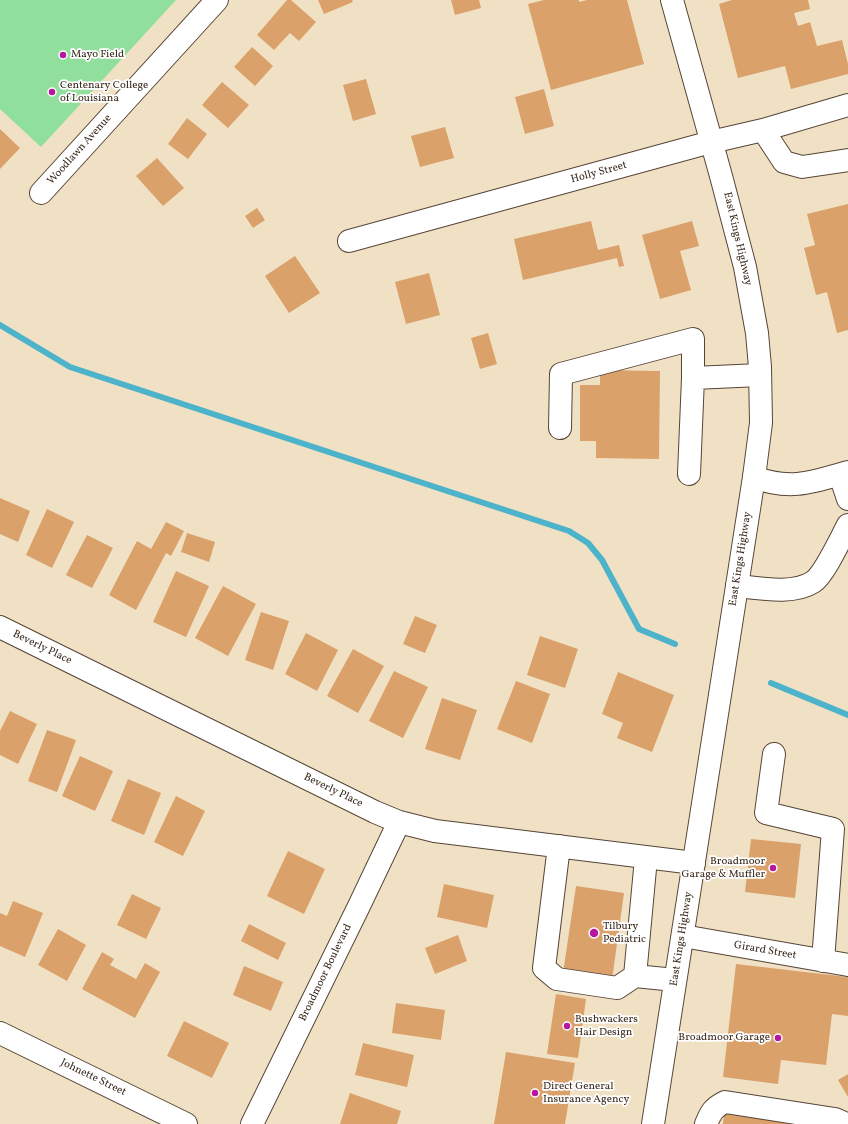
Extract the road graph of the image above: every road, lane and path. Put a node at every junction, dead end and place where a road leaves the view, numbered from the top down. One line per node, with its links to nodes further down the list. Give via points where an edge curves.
1 (217, 0): 7 (street, Woodlawn Avenue)
2 (672, 0): 5 (street, East Kings Highway)
3 (848, 105): 4 (street, Holly Street)
4 (763, 130): 5 (street, Holly Street); 6 (street, via 784,162 802,167)
5 (711, 142): 8 (street, Holly Street); 9 (street, East Kings Highway, via 745,267 757,333)
6 (848, 160)
7 (41, 193)
8 (349, 241)
9 (760, 375): 10 (street); 14 (street, East Kings Highway, via 761,423)
10 (693, 378): 11 (street, via 693,339 561,374); 12 (street)
11 (560, 428)
12 (689, 474)
13 (844, 474): 14 (street, via 793,485 767,482); 15 (street)
14 (754, 477): 17 (street, East Kings Highway)
15 (848, 499)
16 (848, 525): 17 (street, via 828,564 814,582 799,588 780,590)
17 (737, 586): 23 (street, East Kings Highway)
18 (0, 627): 20 (street, Beverly Place)
19 (774, 754): 25 (street, via 766,813 833,829)
20 (399, 822): 21 (street, Beverly Place, via 435,831); 32 (street, Broadmoor Boulevard)
21 (559, 846): 22 (street, Beverly Place); 27 (street, via 544,968 557,979 617,988)
22 (646, 858): 23 (street, Beverly Place); 27 (street)
23 (694, 864): 24 (street, East Kings Highway)
24 (683, 936): 25 (street, Girard Street); 28 (street, East Kings Highway)
25 (823, 961): 26 (street, Girard Street)
26 (848, 965)
27 (635, 976): 28 (street)
28 (675, 980): 33 (street, East Kings Highway)
29 (0, 1033): 31 (street, Johnette Street)
30 (839, 1122): 34 (street, via 725,1102 716,1107)
31 (186, 1124)
32 (252, 1124)
33 (653, 1124)
34 (706, 1124)

